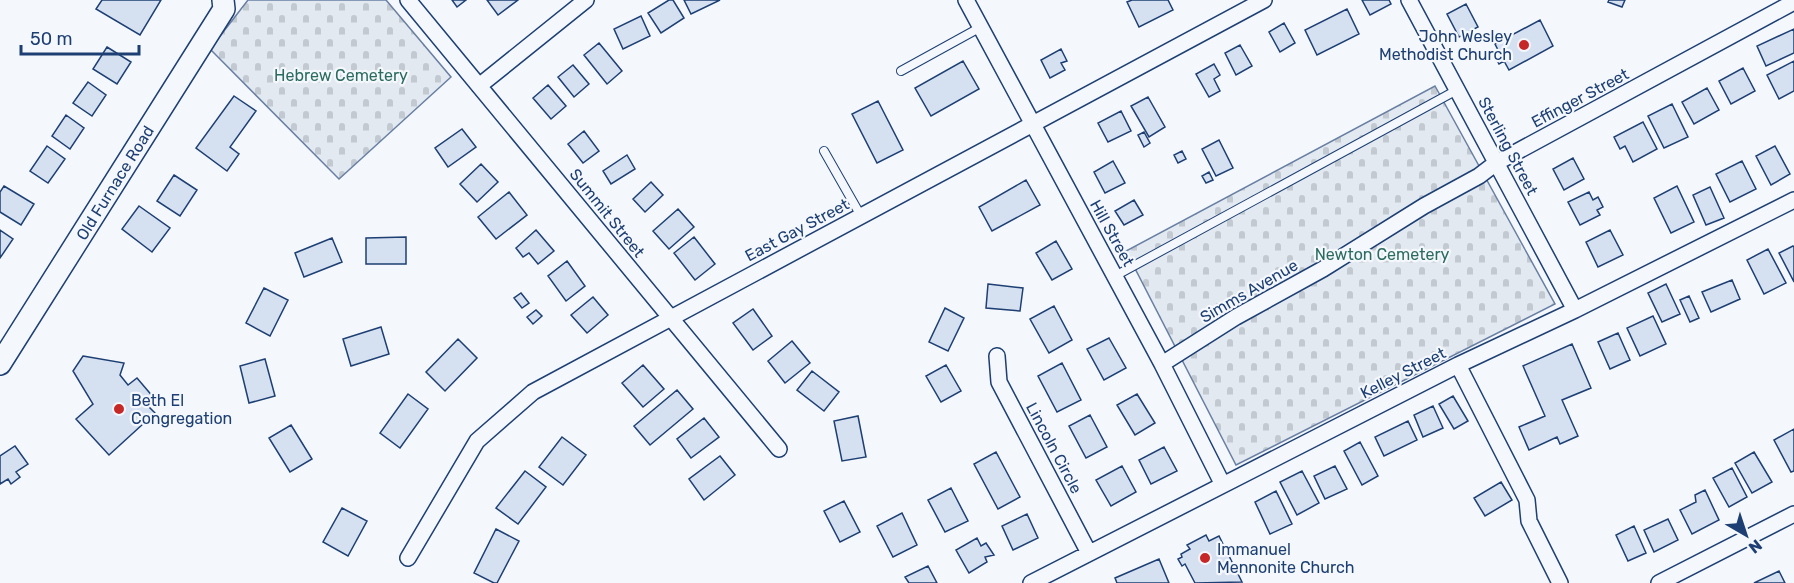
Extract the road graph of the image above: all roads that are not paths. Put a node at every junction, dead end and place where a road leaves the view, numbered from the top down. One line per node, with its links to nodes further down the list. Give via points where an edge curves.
1 (408, 0): 10 (street, Summit Street)
2 (586, 0): 10 (street)
3 (966, 0): 8 (street, Hill Street)
4 (1264, 0): 12 (street, East Gay Street)
5 (1409, 0): 11 (street, Sterling Street)
6 (1794, 2): 14 (street, Effinger Street)
7 (227, 3): 22 (street, Old Furnace Road)
8 (981, 27): 9 (lane); 12 (street, Hill Street)
9 (901, 71)
10 (479, 87): 20 (street, Summit Street)
11 (1457, 90): 14 (street, Sterling Street); 18 (lane)
12 (1033, 125): 16 (street, East Gay Street); 18 (street, Hill Street)
13 (824, 151): 16 (lane)
14 (1496, 163): 17 (street, Effinger Street); 19 (street, Sterling Street)
15 (1794, 200): 19 (street, Kelley Street)
16 (861, 216): 20 (street, East Gay Street)
17 (1385, 230): 23 (street, Simms Avenue)
18 (1115, 276): 23 (street, Hill Street)
19 (1575, 310): 24 (street, Kelley Street)
20 (670, 319): 25 (street, Summit Street); 29 (street, East Gay Street, via 533,392 477,441)
21 (997, 356): 28 (street, Lincoln Circle, via 999,382)
22 (0, 364)
23 (1162, 364): 26 (street, Hill Street)
24 (1458, 365): 26 (street, Kelley Street); 31 (street, via 1527,500 1529,520)
25 (779, 449)
26 (1223, 485): 28 (street, Kelley Street)
27 (1794, 514): 32 (street)
28 (1089, 553): 30 (street, Kelley Street)
29 (408, 558)
30 (1031, 583)
31 (1560, 583)
32 (1659, 583)

